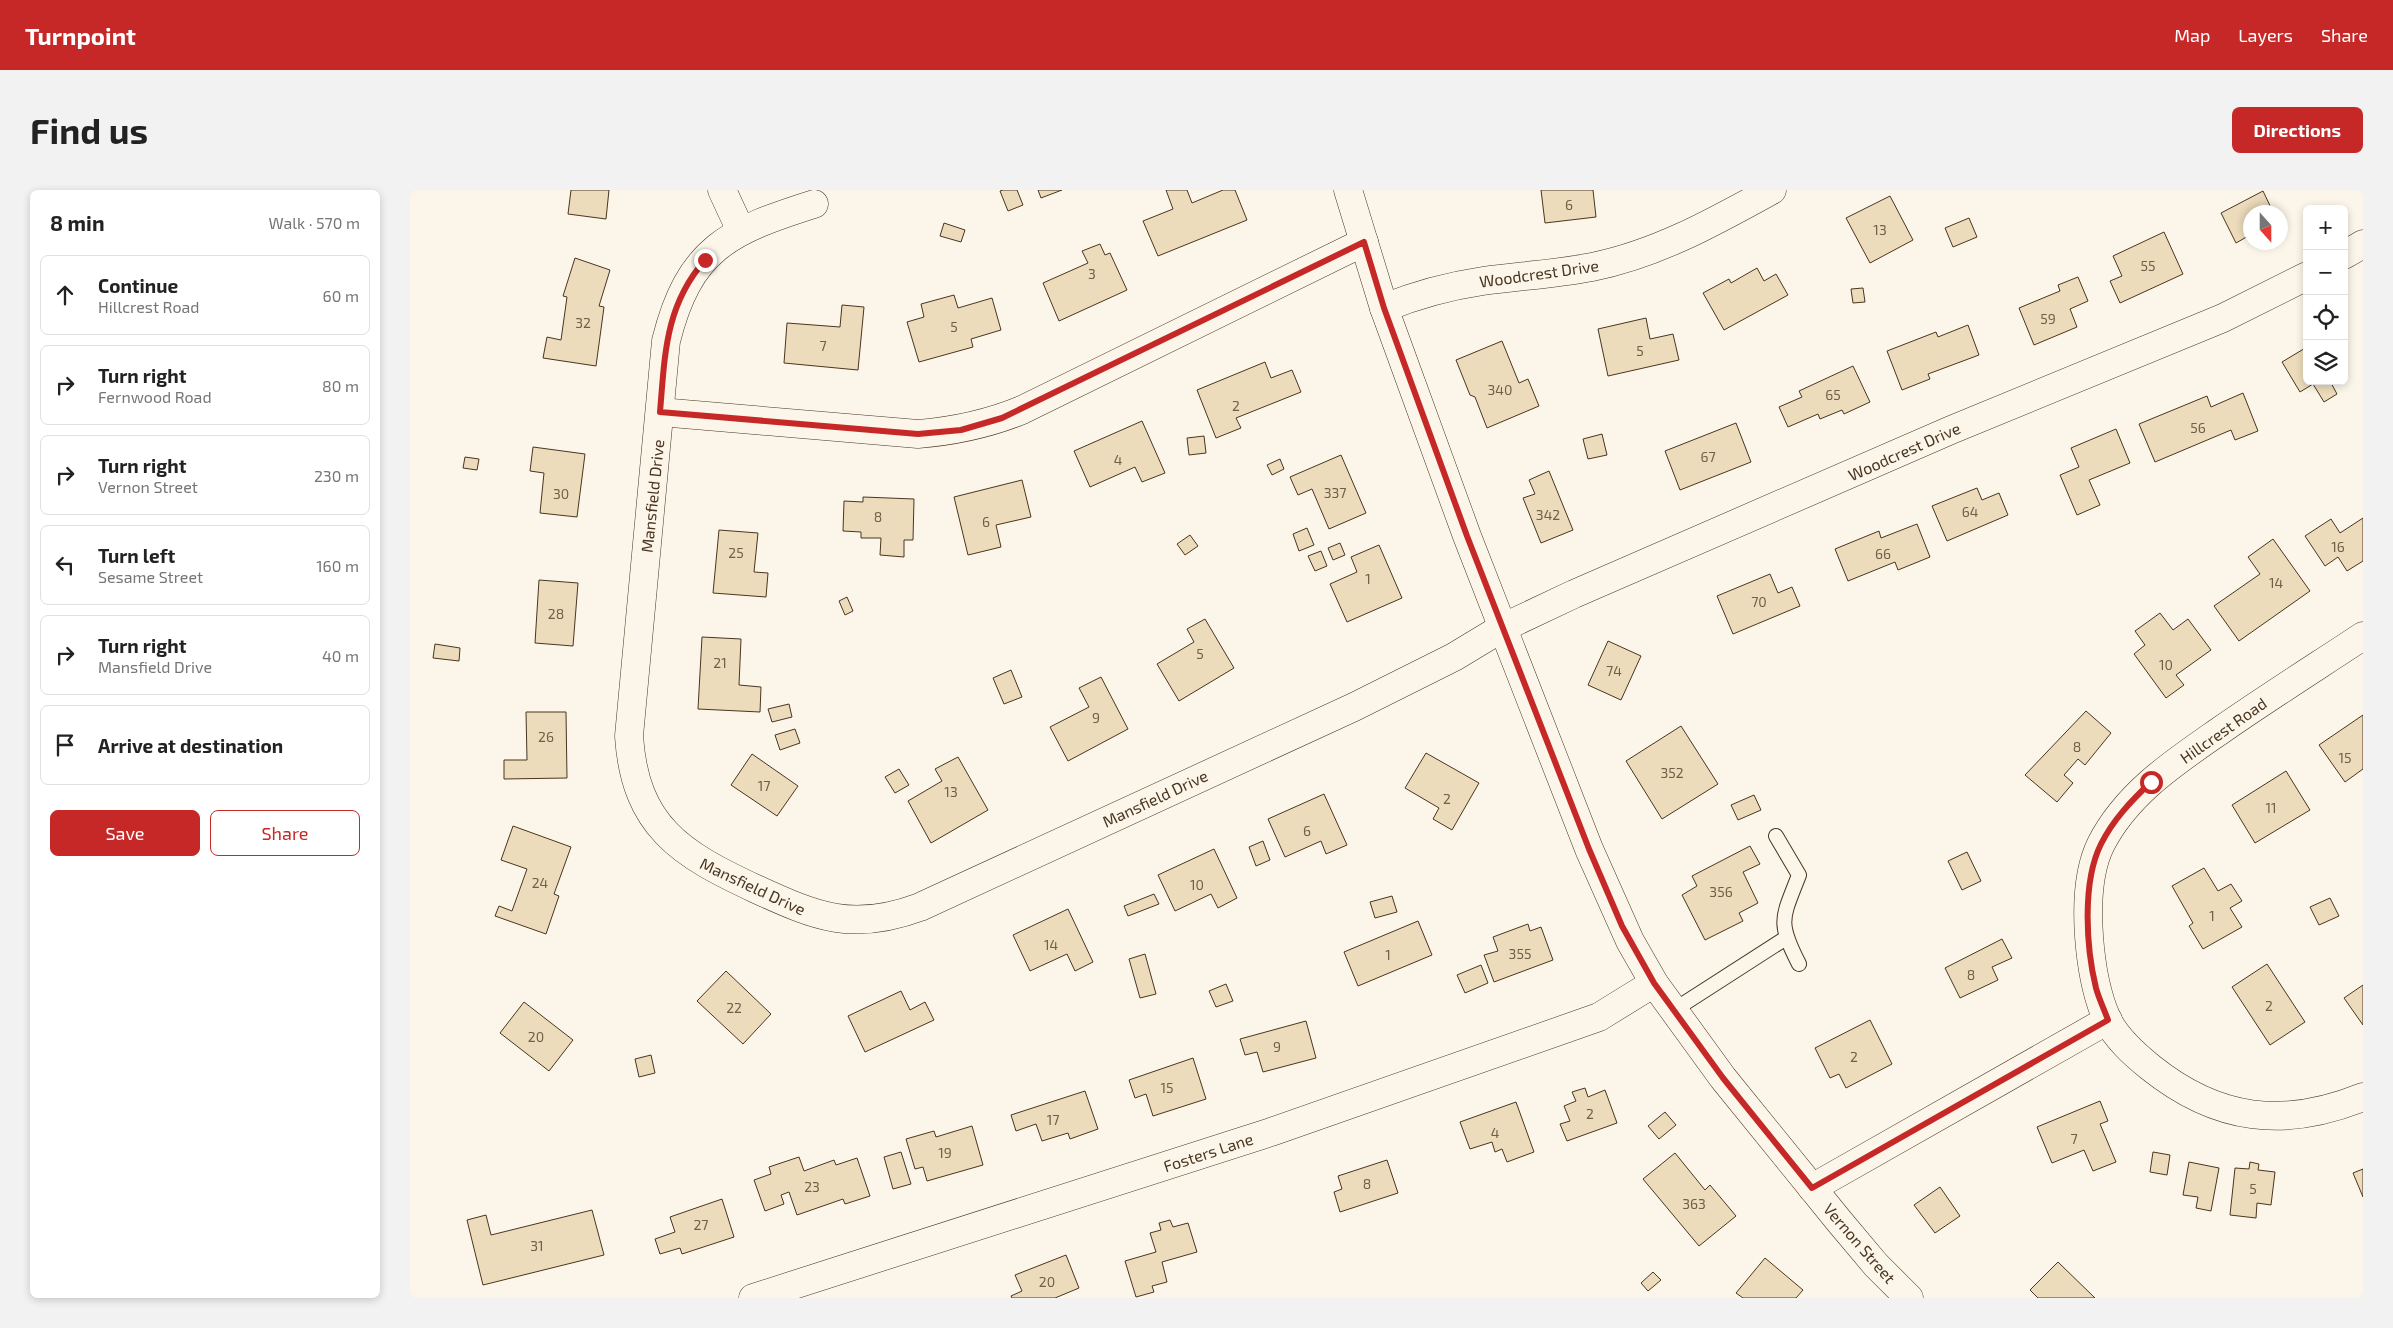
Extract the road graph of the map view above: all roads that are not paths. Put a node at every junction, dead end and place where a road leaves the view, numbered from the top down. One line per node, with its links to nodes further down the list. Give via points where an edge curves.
1 (722, 190): 5 (street)
2 (1348, 190): 6 (street, Vernon Street)
3 (1772, 190): 10 (street, Woodcrest Drive, via 1688,235 1642,254 1592,267 1458,286)
4 (814, 204): 5 (street, Mansfield Drive)
5 (741, 231): 11 (street, Mansfield Drive, via 722,242 692,274 673,313 666,341)
6 (1364, 242): 10 (street, Vernon Street); 11 (street, via 1022,410 982,425 918,434)
7 (2363, 244): 8 (street)
8 (2348, 253)
9 (2303, 278): 12 (street, Woodcrest Drive, via 2223,318 1951,430)
10 (1384, 308): 12 (street, Vernon Street)
11 (660, 412): 12 (street, Mansfield Drive, via 630,721 630,751 636,781 657,822 689,855 820,916 866,920 920,907 1354,707 1454,657)
12 (1502, 628): 17 (street, Vernon Street, via 1607,891)
13 (2363, 636): 19 (street, Hillcrest Road, via 2191,751 2123,809 2100,845 2091,878 2088,916 2090,957 2096,988)
14 (1776, 836): 15 (lane, via 1799,875 1783,916)
15 (1786, 938): 16 (lane); 18 (lane)
16 (1799, 964)
17 (1654, 983): 18 (street, Vernon Street); 22 (street, Fosters Lane, via 1600,1017)
18 (1674, 1010): 21 (street, Vernon Street, via 1723,1078)
19 (2108, 1020): 20 (street, Hillcrest Road, via 2122,1040 2163,1078 2191,1095 2223,1108 2258,1116 2295,1116 2333,1109); 21 (street)
20 (2363, 1097)
21 (1812, 1188): 24 (street, Vernon Street, via 1876,1265)
22 (786, 1293): 23 (street, Fosters Lane)
23 (753, 1298)
24 (1909, 1298)

